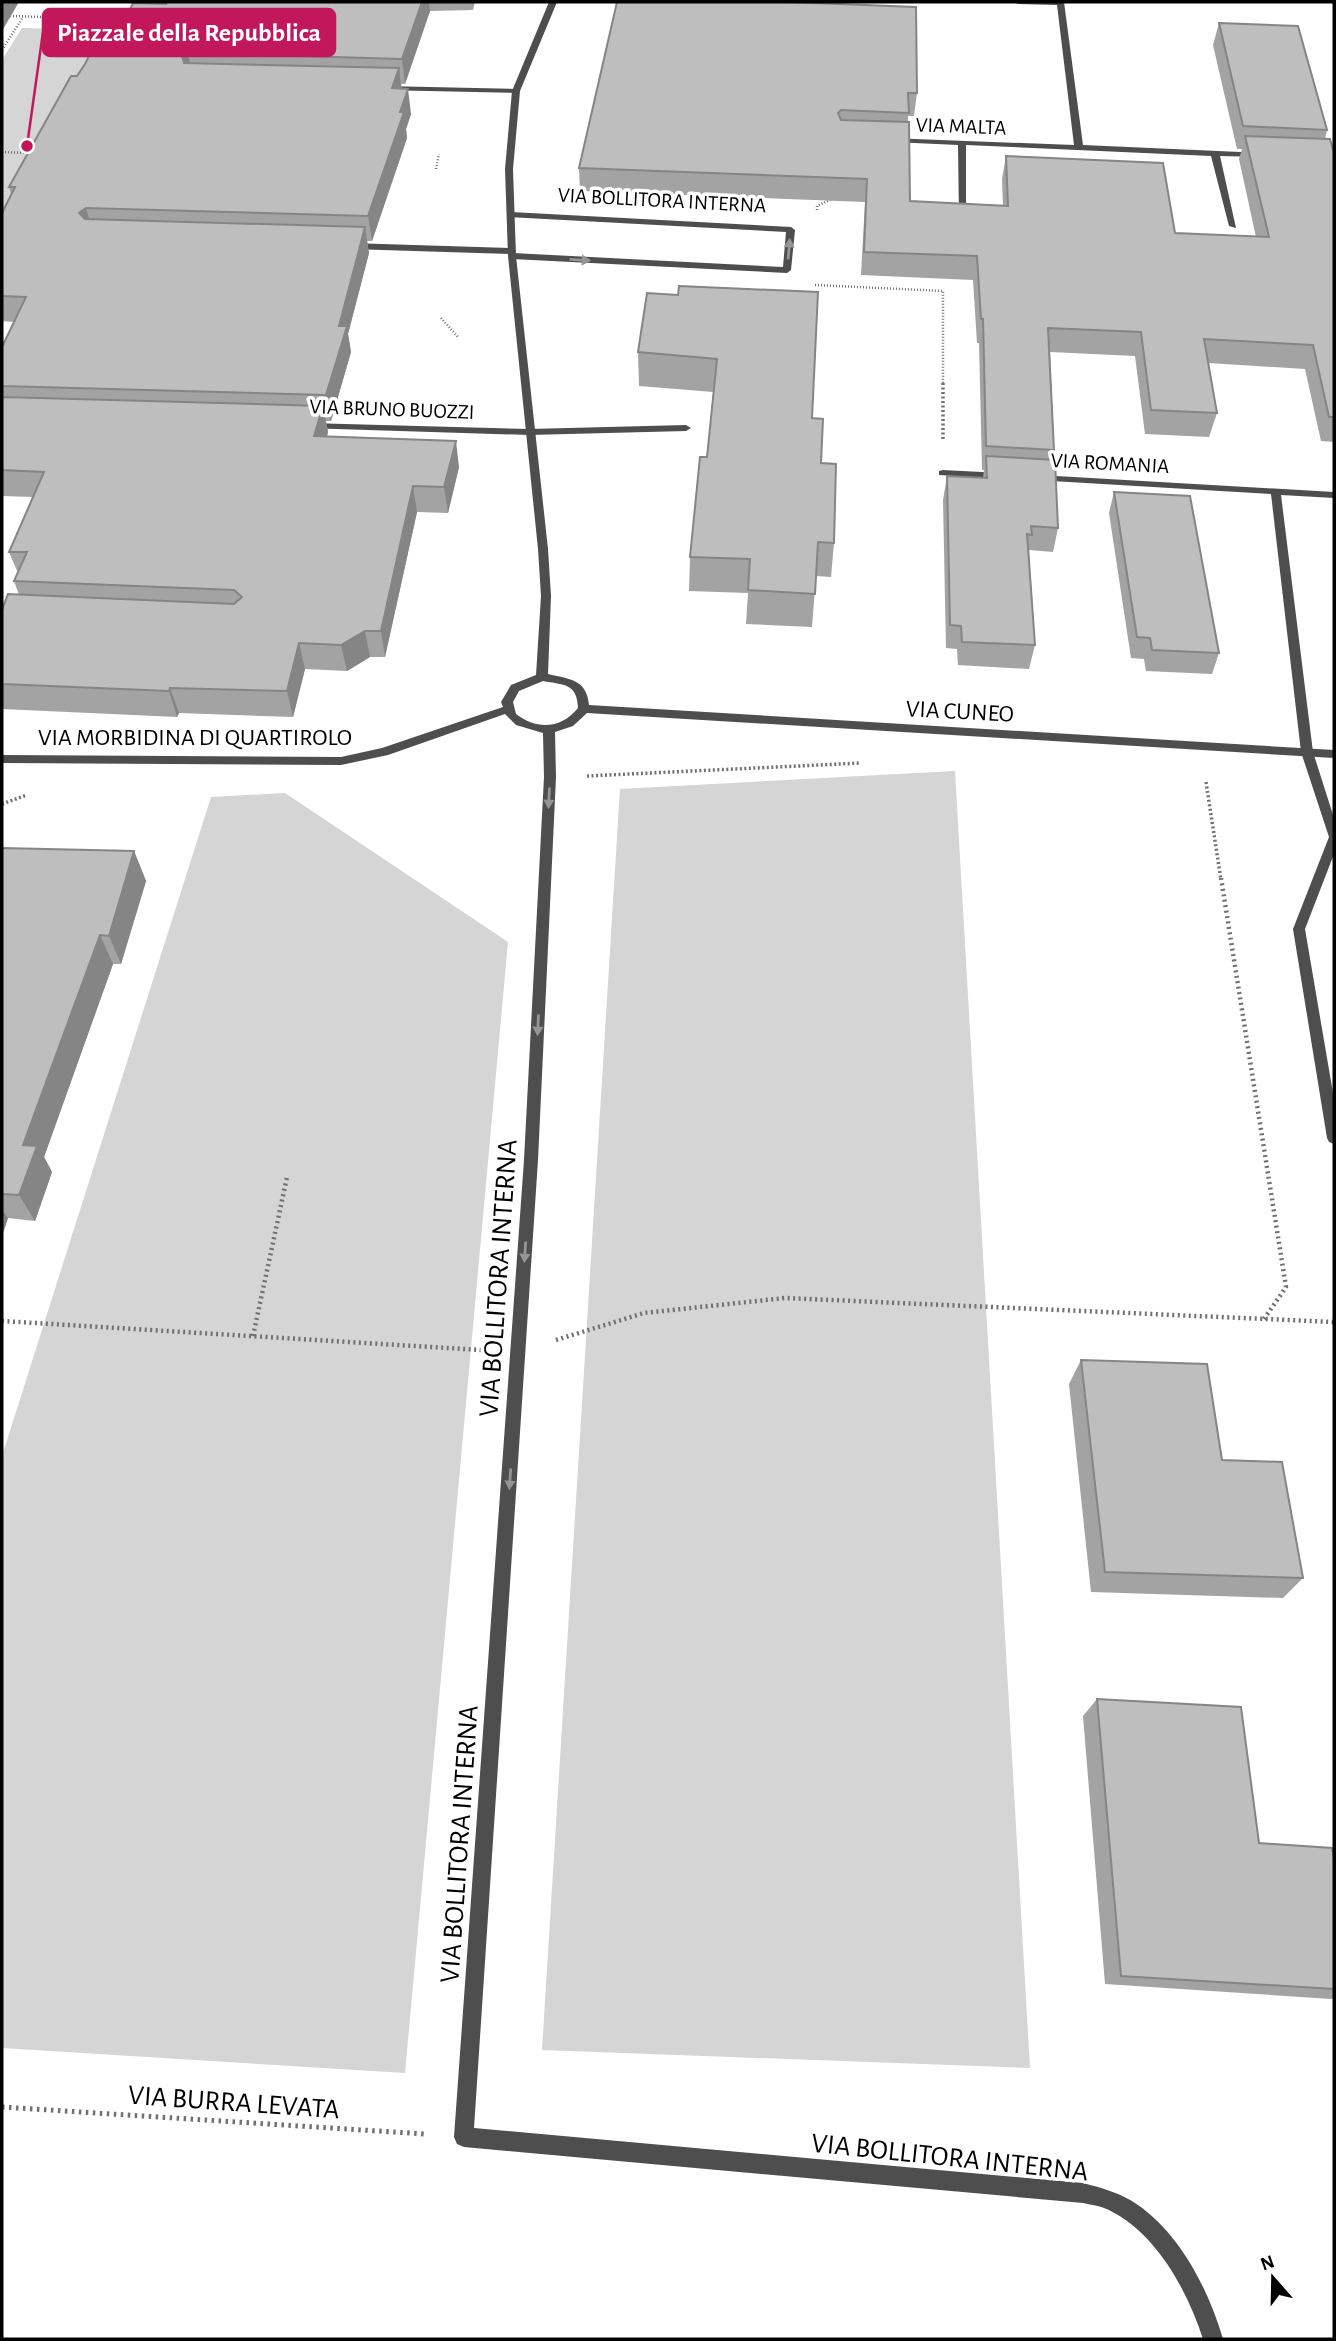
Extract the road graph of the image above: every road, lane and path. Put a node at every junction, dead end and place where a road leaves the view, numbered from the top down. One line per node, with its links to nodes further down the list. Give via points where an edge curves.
1 (553, 2): 9 (street)
2 (1018, 2): 3 (street)
3 (1060, 3): 12 (street)
4 (6, 16): 5 (path)
5 (24, 16): 6 (path); 7 (path)
6 (119, 19)
7 (2, 50)
8 (373, 88): 9 (street)
9 (516, 91): 20 (street, via 509,169)
10 (882, 140): 11 (street, VIA MALTA)
11 (962, 143): 12 (street, VIA MALTA); 21 (street)
12 (1079, 148): 15 (street, VIA MALTA)
13 (2, 152): 14 (path)
14 (40, 153)
15 (1215, 153): 17 (street, VIA MALTA); 22 (street)
16 (439, 155): 18 (path)
17 (1268, 155)
18 (436, 169)
19 (838, 196): 23 (path, via 817,206 815,220)
20 (511, 215): 23 (street, VIA BOLLITORA INTERNA); 25 (street)
21 (962, 218)
22 (1233, 226)
23 (791, 230): 26 (street, VIA BOLLITORA INTERNA, one-way to 23)
24 (335, 246): 25 (street)
25 (512, 253): 26 (street, one-way to 26); 31 (street)
26 (787, 270): 32 (path, via 787,284 943,291)
27 (441, 318): 28 (path)
28 (458, 337)
29 (302, 426): 31 (street, VIA BRUNO BUOZZI)
30 (687, 428): 31 (street, VIA BRUNO BUOZZI)
31 (529, 432): 37 (street, via 546,596)
32 (943, 473): 33 (street)
33 (1012, 477)
34 (1026, 478): 35 (street, VIA ROMANIA)
35 (1276, 492): 36 (street, VIA ROMANIA); 41 (street)
36 (1334, 495)
37 (542, 677): 38 (street, via 515,688); 39 (street, via 572,682 583,695)
38 (508, 709): 40 (street, via 527,727); 43 (street, VIA MORBIDINA DI QUARTIROLO, via 384,752 341,761)
39 (584, 709): 40 (street, via 567,725); 41 (street, VIA CUNEO)
40 (549, 730): 52 (street, VIA BOLLITORA INTERNA, one-way to 52, via 547,845)
41 (1307, 752): 42 (street, VIA CUNEO); 45 (street)
42 (1334, 754)
43 (2, 759)
44 (1205, 770): 48 (path, via 1286,1287)
45 (1334, 838): 46 (street, via 1299,929)
46 (1334, 1138)
47 (287, 1177): 51 (path)
48 (1263, 1320): 50 (path); 52 (path, via 785,1298 645,1313)
49 (2, 1321): 51 (path)
50 (1334, 1322)
51 (253, 1336): 52 (path)
52 (519, 1352): 54 (street, VIA BOLLITORA INTERNA, one-way to 54)
53 (2, 2107): 54 (path, VIA BURRA LEVATA)
54 (464, 2137): 55 (street, VIA BOLLITORA INTERNA, via 1083,2193 1115,2202 1142,2220 1168,2249)
55 (1213, 2339)

